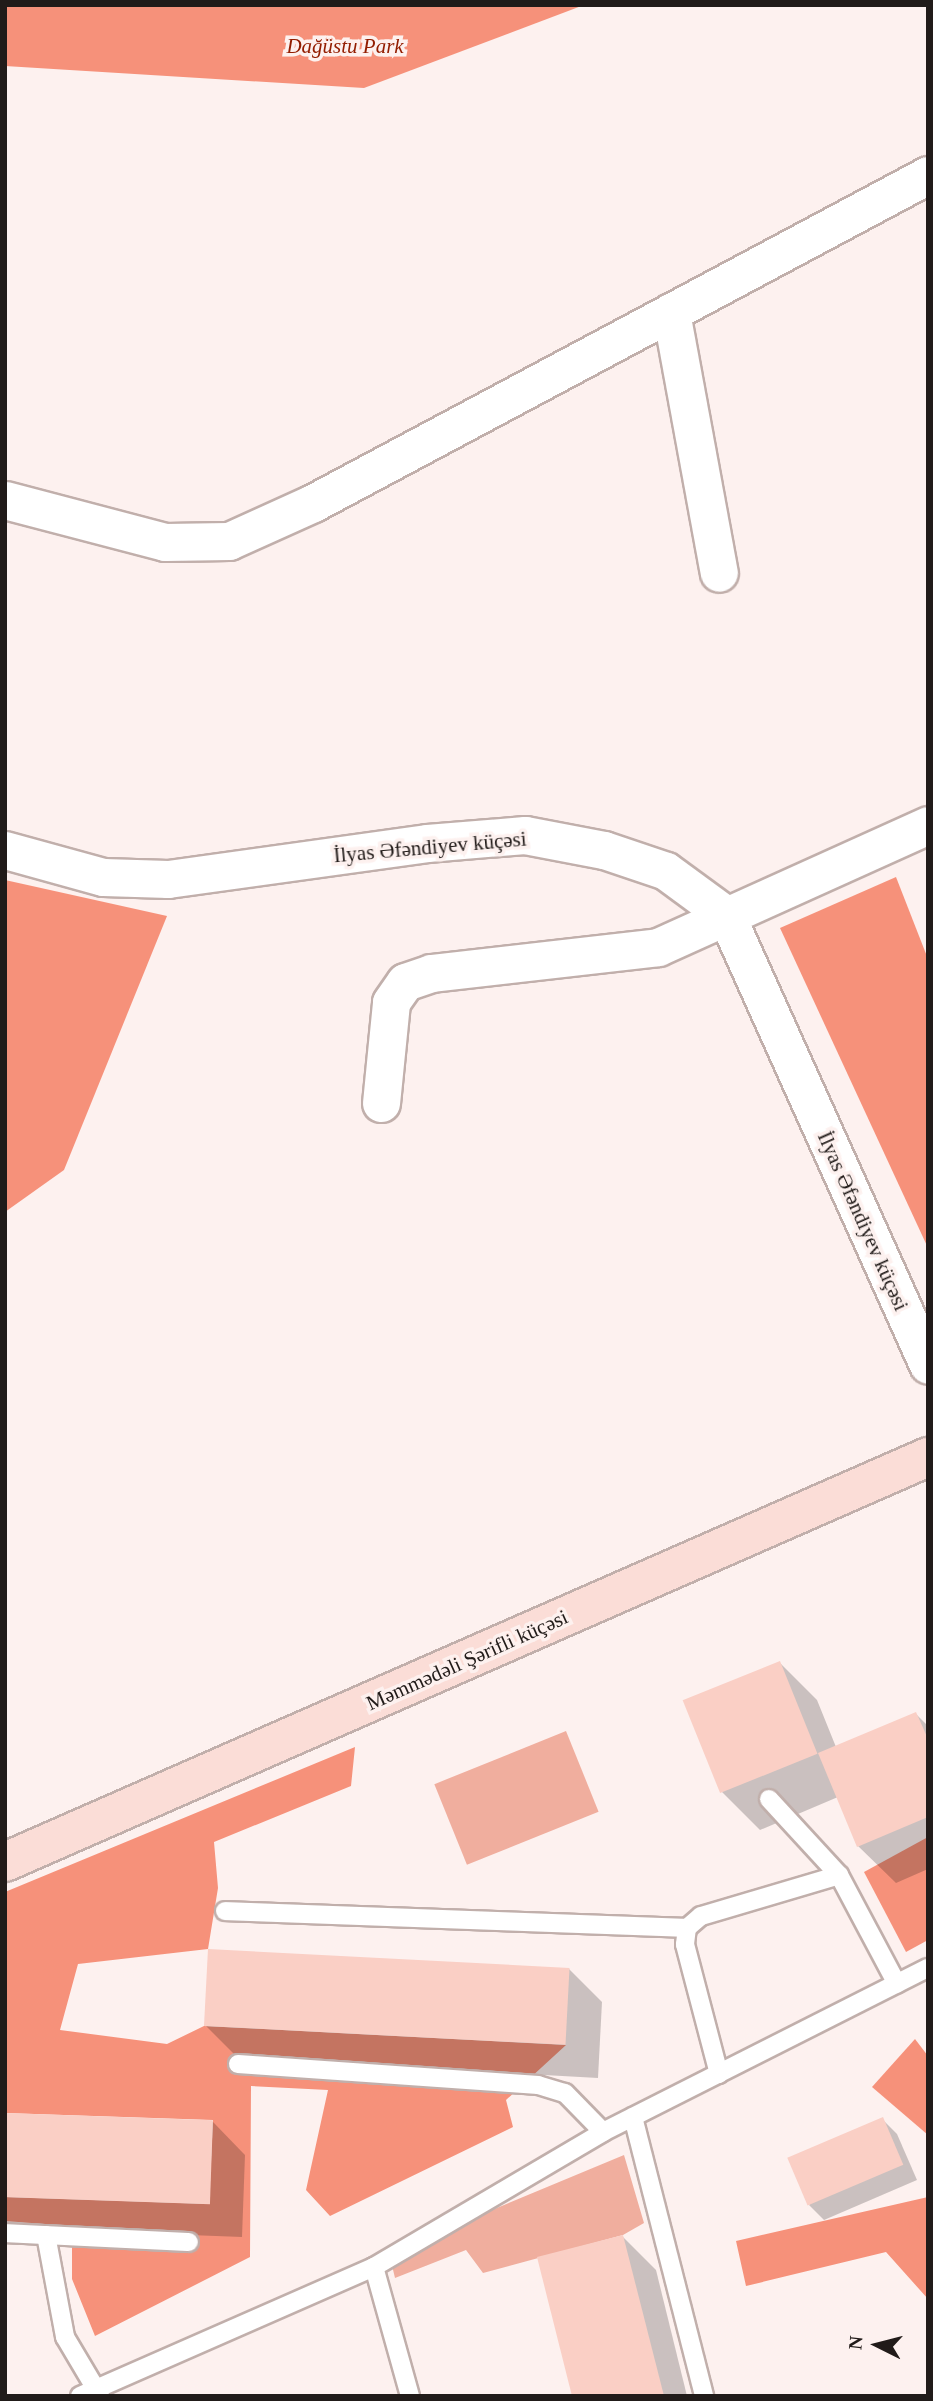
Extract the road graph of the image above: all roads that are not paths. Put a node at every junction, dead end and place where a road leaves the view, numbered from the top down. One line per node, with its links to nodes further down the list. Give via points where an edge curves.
1 (928, 175): 2 (street)
2 (671, 312): 3 (street, via 313,503 229,541 165,542); 4 (street)
3 (5, 500)
4 (719, 573)
5 (928, 825): 7 (street)
6 (5, 850): 7 (street, İlyas Əfəndiyev küçəsi, via 103,877 168,879 428,843 525,835 604,850 666,871)
7 (726, 915): 8 (street, via 659,947 431,973 405,982 391,1002); 9 (street, İlyas Əfəndiyev küçəsi)
8 (381, 1103)
9 (928, 1365)
10 (928, 1457): 12 (street, Məmmədəli Şərifli küçəsi)
11 (769, 1799): 13 (lane)
12 (5, 1862)
13 (839, 1875): 15 (lane, via 701,1916); 17 (lane)
14 (225, 1911): 15 (lane)
15 (687, 1928): 19 (lane, via 685,1944)
16 (928, 1968): 17 (lane)
17 (897, 1984): 19 (lane)
18 (238, 2064): 21 (lane, via 538,2085 565,2094)
19 (719, 2074): 20 (lane)
20 (633, 2117): 21 (lane); 28 (lane)
21 (603, 2132): 25 (lane)
22 (5, 2233): 23 (lane)
23 (46, 2235): 24 (lane); 26 (lane, via 65,2337)
24 (189, 2242)
25 (374, 2267): 26 (lane); 27 (lane)
26 (92, 2393)
27 (410, 2396)
28 (704, 2396)

